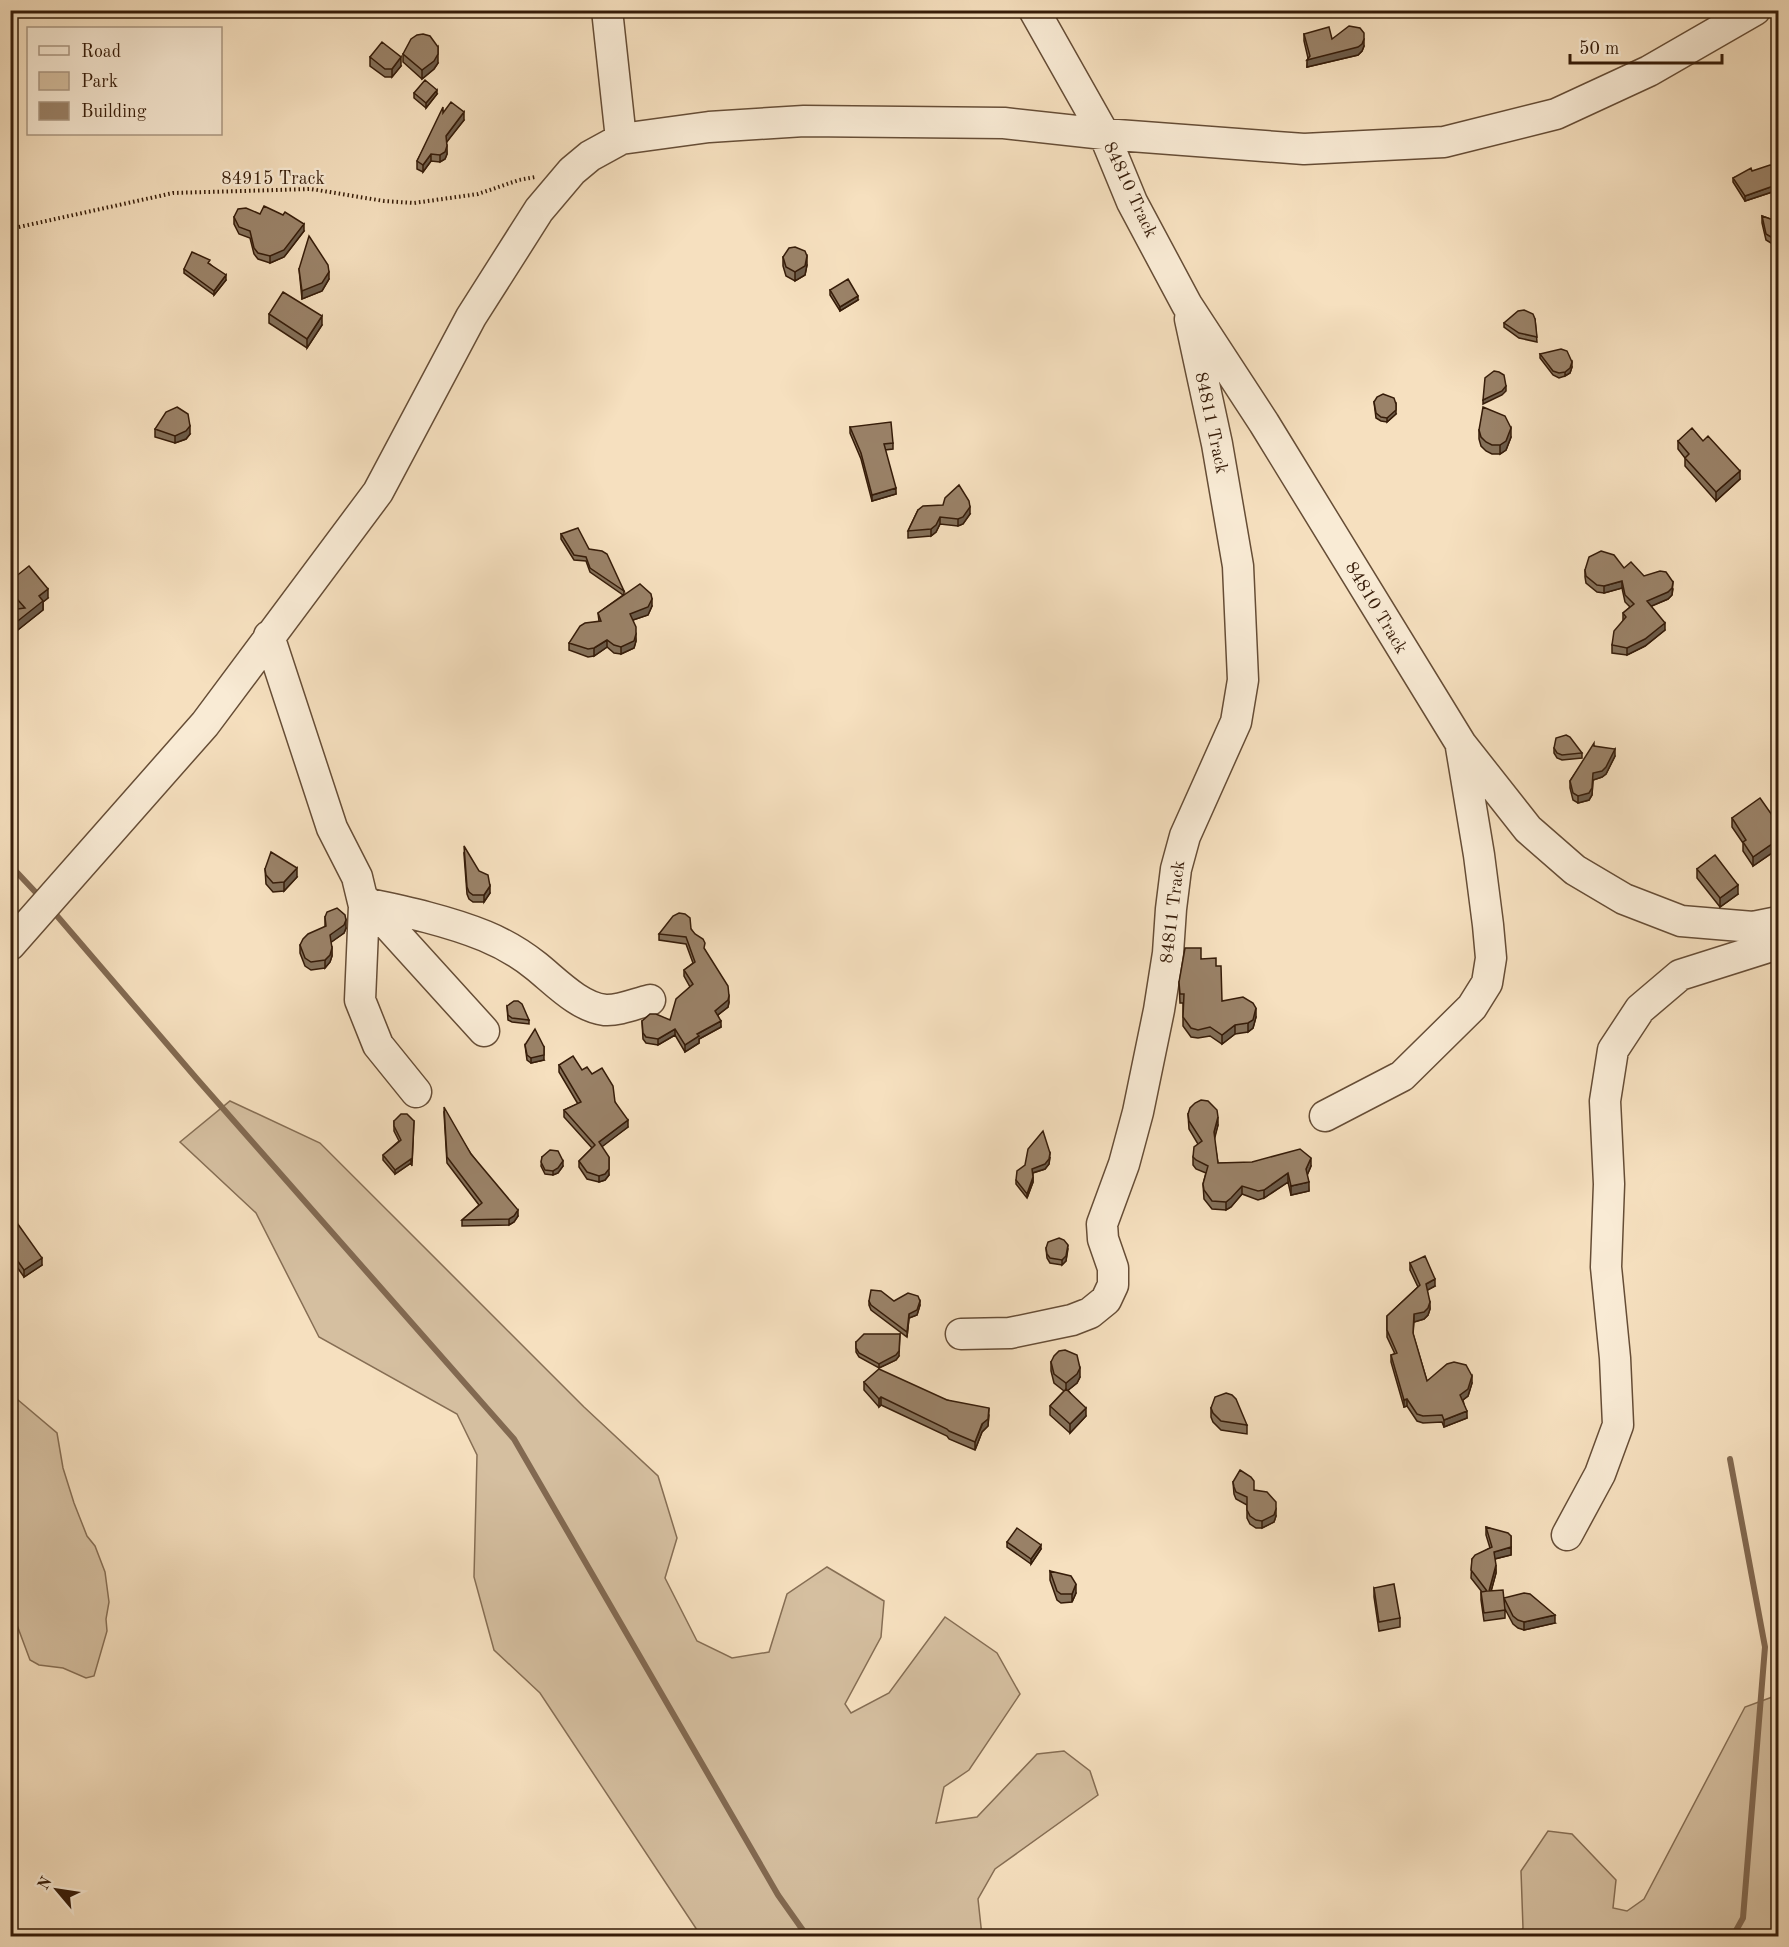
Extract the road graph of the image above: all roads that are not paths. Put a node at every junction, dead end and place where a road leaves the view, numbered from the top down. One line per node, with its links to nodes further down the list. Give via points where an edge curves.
1 (607, 10): 5 (street)
2 (1034, 10): 4 (street, 84810 Track)
3 (1755, 10): 4 (street, via 1648,71 1556,114 1444,142 1304,149)
4 (1104, 134): 5 (street, via 1004,123 804,121 709,127); 6 (street, 84810 Track, via 1132,202)
5 (621, 139): 7 (street, via 572,171 539,210 471,316 378,492)
6 (1187, 305): 8 (street, 84810 Track); 17 (street, 84811 Track, via 1218,444 1238,566 1243,680 1236,722 1185,836 1176,868 1168,953 1138,1112 1102,1224 1113,1268 1113,1285 1106,1300 1090,1313 1072,1320 1010,1333)
7 (269, 636): 9 (street, via 332,828); 12 (street, via 205,724)
8 (1461, 744): 10 (street, 84810 Track, via 1528,829 1575,870 1624,899 1681,921 1753,927); 16 (street, via 1488,925 1491,958 1487,983 1473,1007 1402,1076)
9 (366, 900): 13 (street, via 485,936 534,965 586,1004 600,1009); 14 (street); 15 (street, via 360,1000 378,1045)
10 (1779, 922)
11 (1779, 944): 18 (street, via 1680,975 1640,1009 1613,1050 1605,1101 1609,1184 1606,1267 1618,1425 1600,1474)
12 (10, 945)
13 (650, 999)
14 (484, 1031)
15 (416, 1092)
16 (1325, 1116)
17 (961, 1334)
18 (1567, 1535)

